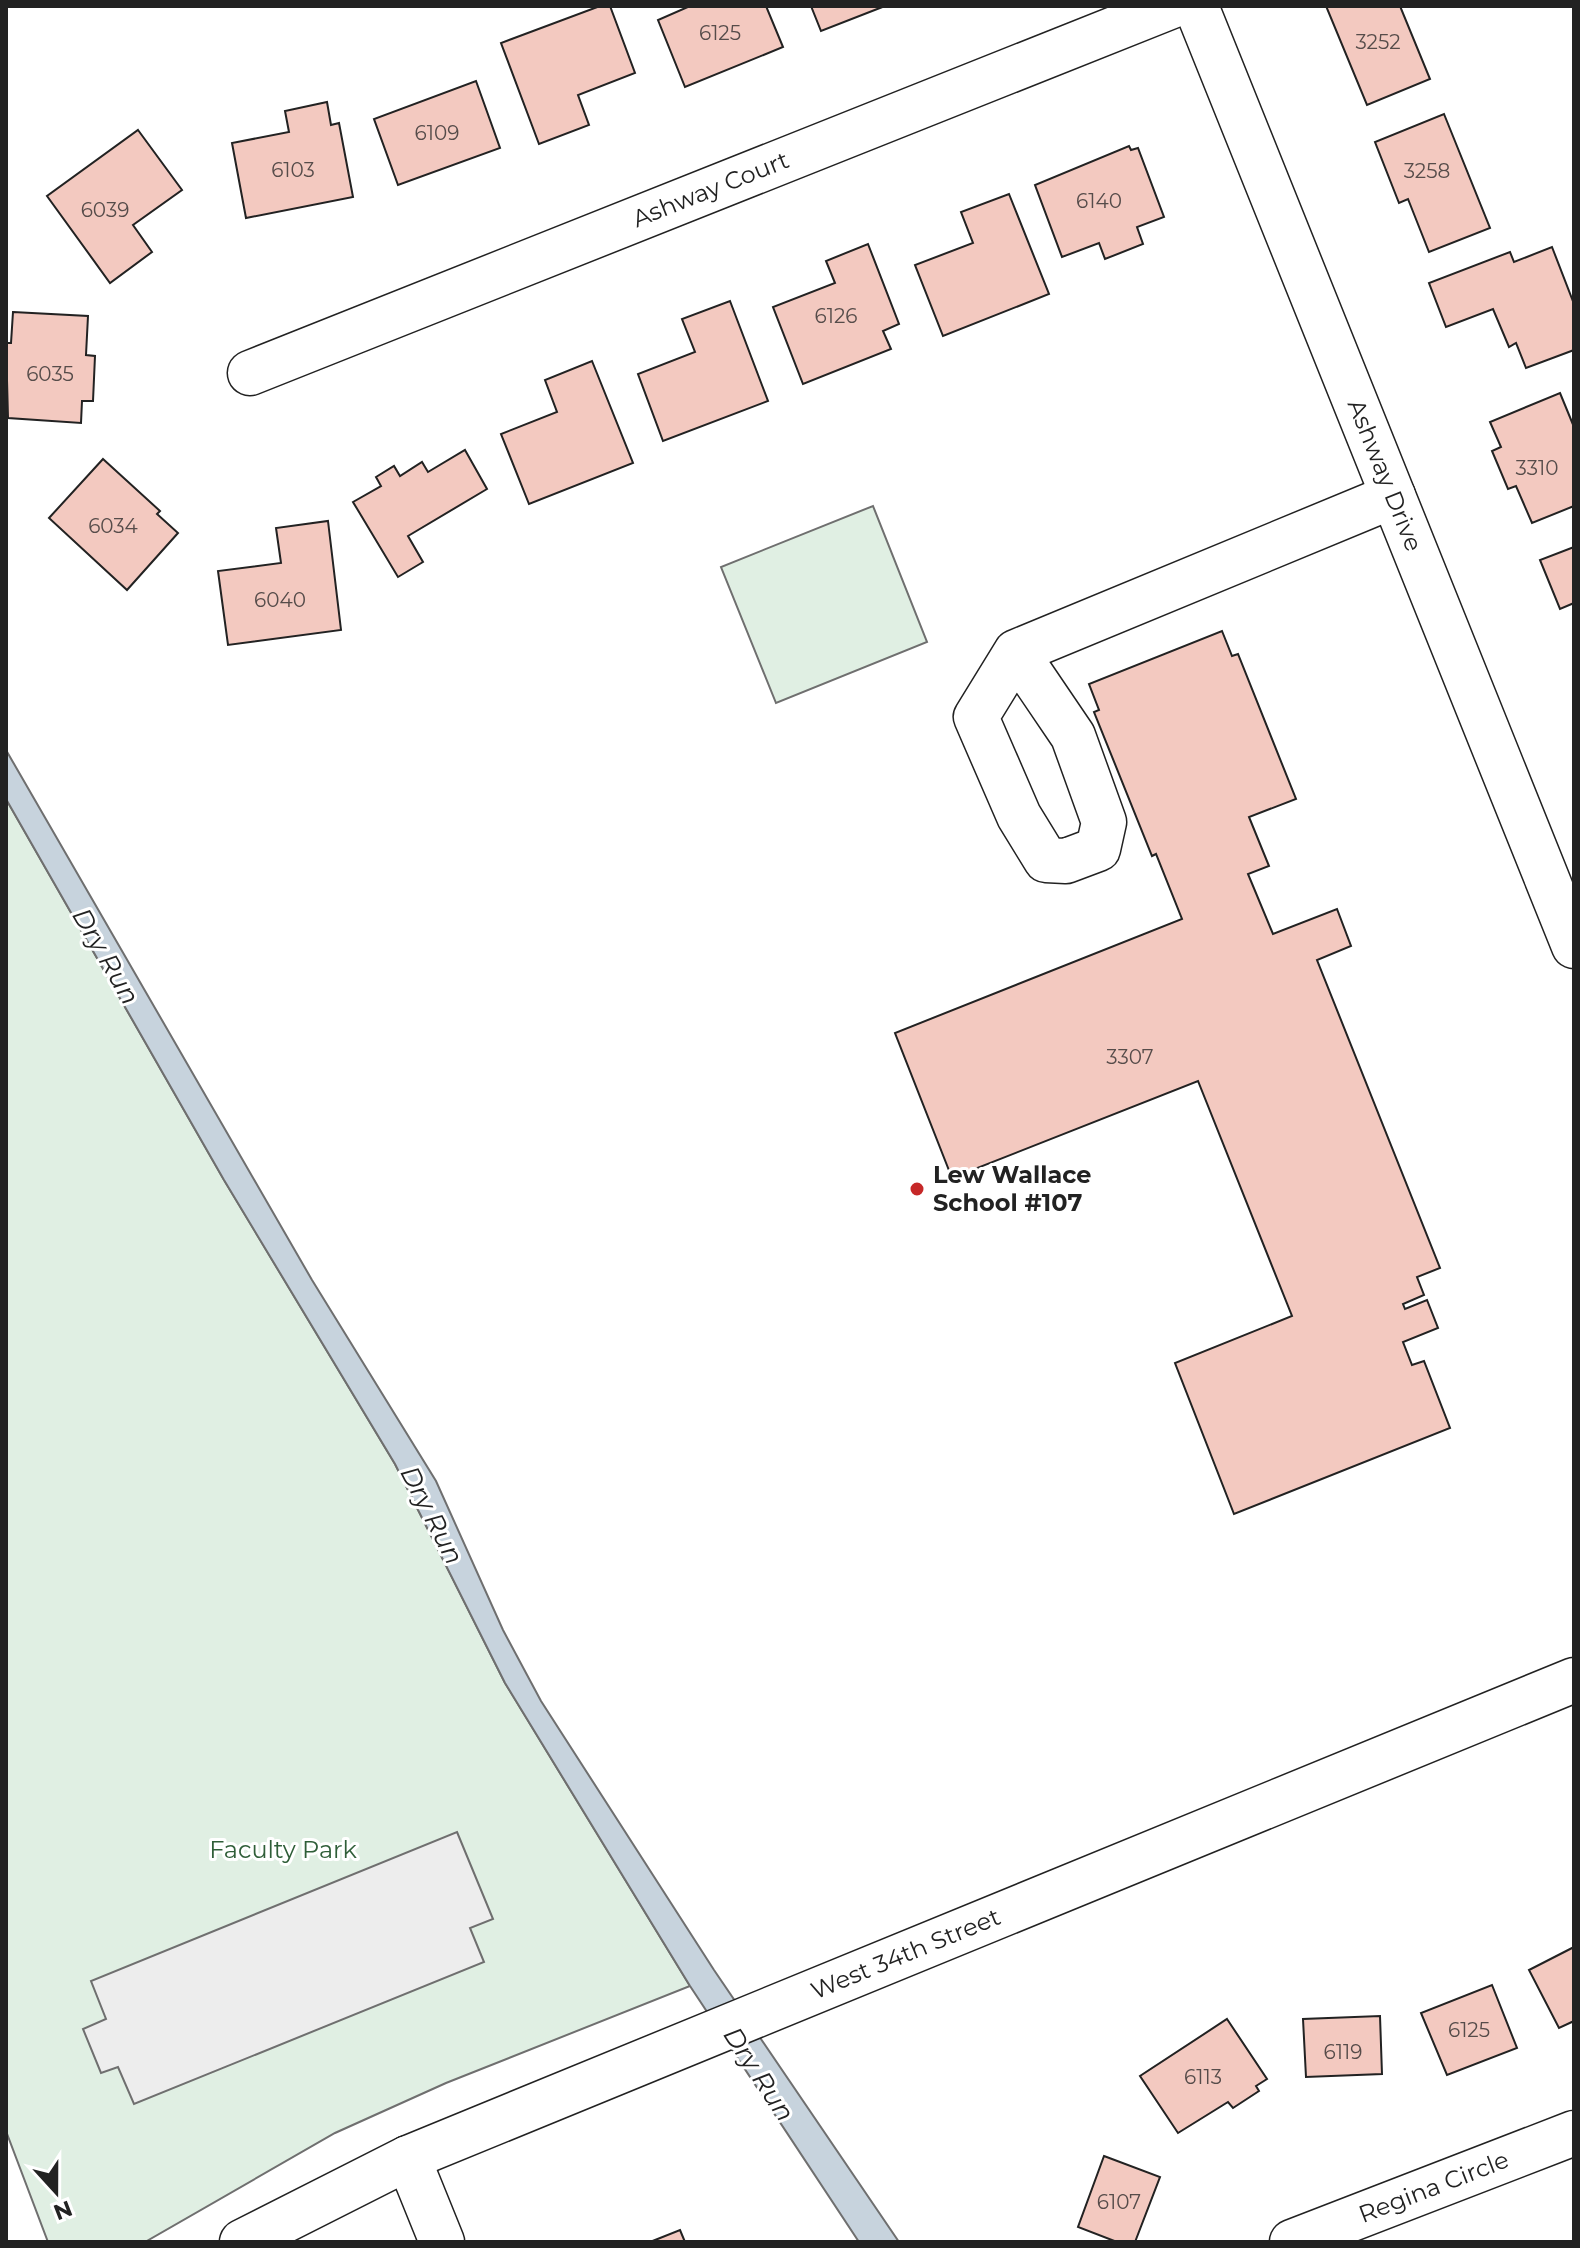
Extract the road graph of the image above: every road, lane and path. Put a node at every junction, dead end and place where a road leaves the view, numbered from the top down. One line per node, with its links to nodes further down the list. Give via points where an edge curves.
1 (1172, 6): 3 (street, Ashway Court)
2 (1196, 6): 4 (street, Ashway Drive)
3 (250, 373)
4 (1393, 496): 5 (street); 6 (street, Ashway Drive)
5 (1016, 652)
6 (1574, 946)
7 (1574, 1680): 9 (street, West 34th Street)
8 (1574, 2133): 12 (street, Regina Circle)
9 (408, 2158): 10 (street, West 34th Street); 11 (street)
10 (242, 2242)
11 (442, 2242)
12 (1292, 2242)

